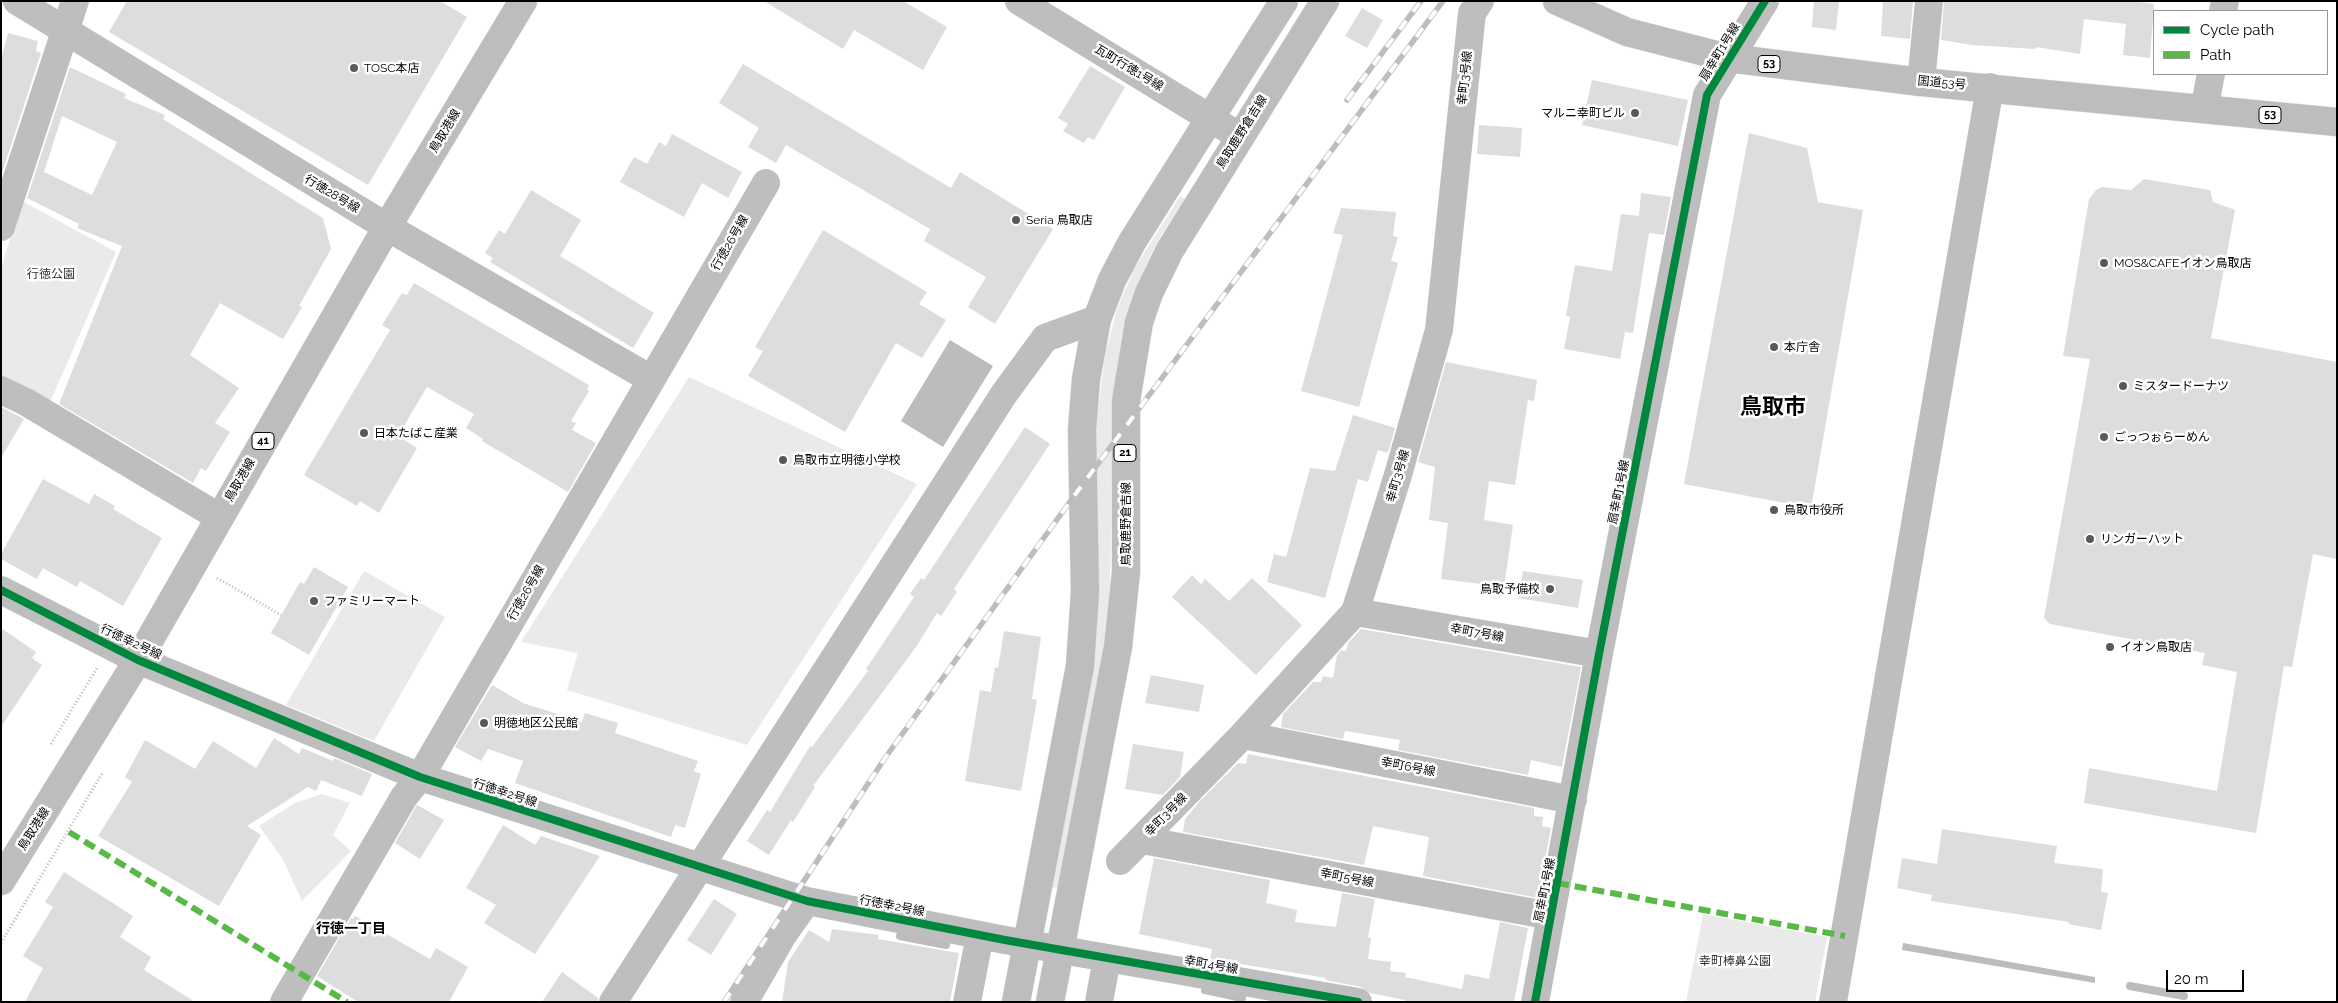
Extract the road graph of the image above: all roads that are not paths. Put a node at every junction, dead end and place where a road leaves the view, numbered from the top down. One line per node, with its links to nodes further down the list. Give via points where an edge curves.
1 (17, 1): 11 (street, 行徳28号線)
2 (75, 1): 11 (street)
3 (523, 1): 22 (main road, 鳥取港線 / 41)
4 (1284, 1): 17 (main road)
5 (1324, 1): 19 (main road, 鳥取鹿野倉吉線 / 21)
6 (1480, 1): 28 (street, 幸町3号線, via 1472,12 1439,330)
7 (1557, 1): 12 (main road, 国道53号 / 53, via 1627,32)
8 (1765, 1): 12 (street, 扇幸町1号線)
9 (1929, 1): 14 (street)
10 (1027, 3): 17 (street, 瓦町行徳1号線)
11 (66, 31): 21 (street); 22 (street, 行徳28号線)
12 (1728, 58): 14 (main road, 国道53号 / 53); 29 (street, 扇幸町1号線, via 1707,94)
13 (2211, 75): 16 (street)
14 (1921, 82): 15 (main road, 国道53号 / 53)
15 (1990, 87): 16 (main road, 国道53号 / 53); 53 (street)
16 (2204, 109): 18 (main road, 国道53号 / 53)
17 (1210, 117): 19 (street, 瓦町行徳1号線); 23 (main road, via 1129,249 1112,280)
18 (2337, 122)
19 (1239, 136): 42 (main road, 鳥取鹿野倉吉線 / 21, via 1170,250 1149,293 1136,337 1125,408 1126,572 1122,615 1114,672)
20 (766, 182): 24 (street, 行徳26号線)
21 (1, 227)
22 (387, 227): 24 (street, 行徳28号線); 26 (main road, 鳥取港線 / 41)
23 (1097, 319): 36 (street, via 1045,338 1004,394); 41 (main road, via 1086,379 1082,430 1084,592 1080,666)
24 (651, 379): 32 (street, 行徳26号線)
25 (1, 390): 26 (street)
26 (219, 517): 30 (main road, 鳥取港線 / 41)
27 (1, 590): 30 (street, 行徳幸2号線)
28 (1355, 612): 29 (street, 幸町7号線); 31 (street, 幸町3号線)
29 (1599, 654): 33 (street, 扇幸町1号線)
30 (138, 660): 32 (street, 行徳幸2号線); 37 (main road, 鳥取港線 / 41)
31 (1243, 735): 33 (street, 幸町6号線); 34 (street, 幸町3号線)
32 (420, 777): 36 (street, 行徳幸2号線); 44 (street, 行徳26号線, via 404,797)
33 (1573, 800): 39 (street, 扇幸町1号線)
34 (1142, 840): 35 (street, 幸町3号線); 39 (street, 幸町5号線)
35 (1120, 861)
36 (700, 868): 38 (street, 行徳幸2号線); 45 (street)
37 (1, 881)
38 (808, 901): 40 (street, 行徳幸2号線); 46 (street, via 783,935)
39 (1551, 916): 52 (street, 扇幸町1号線)
40 (980, 935): 41 (street, 行徳幸2号線); 47 (street)
41 (1027, 944): 42 (street, 行徳幸2号線); 48 (main road)
42 (1060, 950): 43 (street, 幸町4号線); 49 (main road, 鳥取鹿野倉吉線 / 21)
43 (1107, 958): 50 (street); 51 (street, 幸町4号線)
44 (284, 1002)
45 (614, 1002)
46 (744, 1002)
47 (968, 1002)
48 (1016, 1002)
49 (1050, 1002)
50 (1099, 1002)
51 (1358, 1002)
52 (1536, 1002)
53 (1833, 1002)

